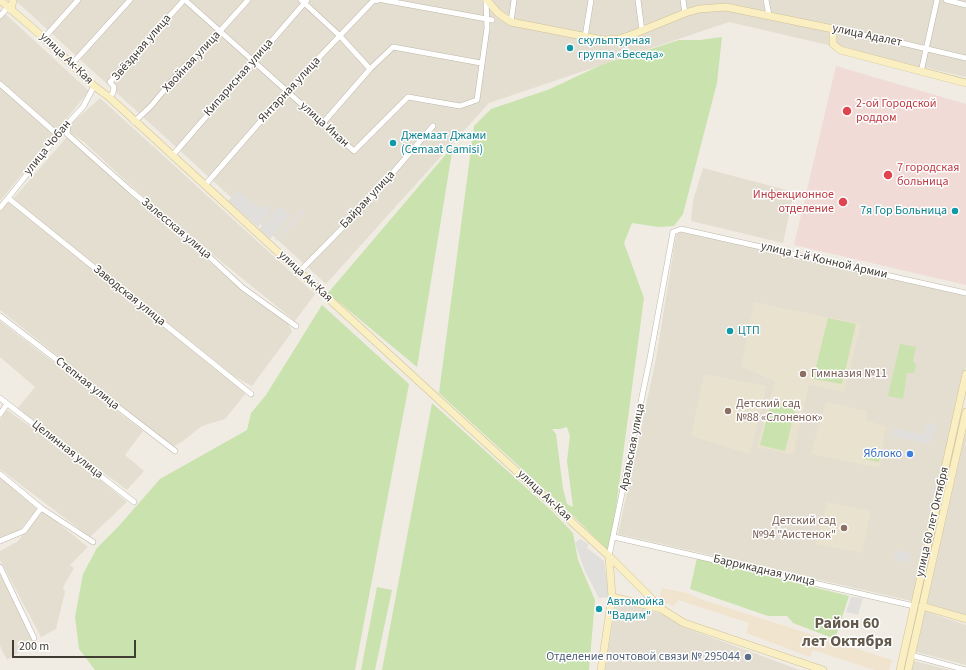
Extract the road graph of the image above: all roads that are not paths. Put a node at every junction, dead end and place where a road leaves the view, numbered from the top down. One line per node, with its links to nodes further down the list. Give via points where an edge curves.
1 (0, 0): 20 (main road, улица Ак-Кая)
2 (13, 0): 20 (main road)
3 (78, 0): 32 (street)
4 (130, 0): 37 (street)
5 (185, 0): 28 (street, улица Инан); 44 (street, Звёздная улица, via 110,82 114,87)
6 (248, 0): 28 (street, Хвойная улица)
7 (379, 0): 30 (street, Янтарная улица, via 373,1)
8 (383, 0): 25 (street)
9 (487, 0): 22 (main road); 25 (street)
10 (514, 0): 26 (street)
11 (592, 0): 31 (street)
12 (638, 0): 29 (street)
13 (683, 0): 21 (street)
14 (937, 0): 33 (street)
15 (946, 0): 19 (street)
16 (305, 1): 30 (street); 35 (street, Кипарисная улица)
17 (767, 2): 23 (street)
18 (725, 3): 21 (main road, улица Адалет); 23 (main road, улица Адалет)
19 (966, 5)
20 (10, 9): 24 (street); 32 (main road, улица Ак-Кая)
21 (685, 13): 29 (main road, улица Адалет)
22 (498, 14): 25 (street); 26 (main road)
23 (768, 15): 27 (main road, улица Адалет)
24 (0, 16)
25 (489, 20): 36 (street)
26 (511, 22): 31 (main road, улица Адалет)
27 (833, 29): 33 (street, улица Адалет); 39 (main road, via 833,44 840,50)
28 (221, 30): 35 (street, улица Инан); 45 (street, Хвойная улица, via 180,70 151,106)
29 (642, 31): 31 (main road, улица Адалет, via 611,40)
30 (340, 36): 38 (street); 43 (street, Янтарная улица)
31 (585, 37)
32 (44, 38): 37 (main road, улица Ак-Кая)
33 (926, 49): 34 (street, улица Адалет); 39 (street)
34 (966, 58)
35 (254, 61): 43 (street, улица Инан); 50 (street, Кипарисная улица)
36 (481, 63): 38 (street, via 393,47); 47 (street, улица Инан, via 477,100 460,106 408,97 354,151)
37 (71, 65): 42 (main road, улица Ак-Кая)
38 (370, 69): 47 (street)
39 (921, 72): 40 (main road)
40 (966, 83)
41 (0, 84): 49 (street)
42 (94, 86): 44 (main road, улица Ак-Кая); 46 (street, улица Чобан, via 83,107)
43 (287, 91): 47 (street, улица Инан); 51 (street, Янтарная улица)
44 (109, 97): 45 (main road, улица Ак-Кая)
45 (134, 122): 50 (main road, улица Ак-Кая)
46 (68, 123): 49 (street, улица Чобан); 58 (street, Залесская улица, via 67,134 243,288)
47 (323, 123)
48 (433, 126): 55 (street, Байрам улица, via 364,205)
49 (58, 134): 52 (street, улица Чобан)
50 (172, 156): 51 (main road, улица Ак-Кая)
51 (205, 185): 55 (main road, улица Ак-Кая)
52 (4, 200): 53 (street, улица Чобан); 60 (street, Заводская улица)
53 (0, 208)
54 (681, 229): 56 (street, улица 1-й Конной Армии); 69 (street, Аральская улица, via 673,232)
55 (300, 272): 72 (main road, улица Ак-Кая)
56 (966, 293)
57 (0, 316): 65 (street, Степная улица)
58 (296, 326)
59 (966, 374): 75 (main road, улица 60 лет Октября)
60 (251, 394)
61 (0, 398): 62 (street, Целинная улица)
62 (7, 404): 64 (street); 67 (street, Целинная улица)
63 (966, 412): 76 (main road, улица 60 лет Октября)
64 (0, 414)
65 (175, 451)
66 (0, 474): 68 (street)
67 (134, 502)
68 (41, 508): 70 (street, via 24,531); 71 (street)
69 (614, 537): 72 (street, Аральская улица); 75 (street, Баррикадная улица)
70 (0, 540)
71 (93, 542)
72 (609, 556): 74 (main road, Аральская улица); 77 (main road)
73 (0, 567): 79 (street)
74 (612, 597): 77 (main road); 81 (main road, Аральская улица)
75 (914, 606): 83 (main road, улица 60 лет Октября)
76 (922, 606): 78 (main road); 80 (main road, улица 60 лет Октября)
77 (663, 610): 82 (main road, via 684,623)
78 (966, 619)
79 (34, 638)
80 (911, 655): 84 (main road, улица 60 лет Октября); 85 (street)
81 (601, 670)
82 (823, 670)
83 (900, 670)
84 (908, 670)
85 (966, 670)

